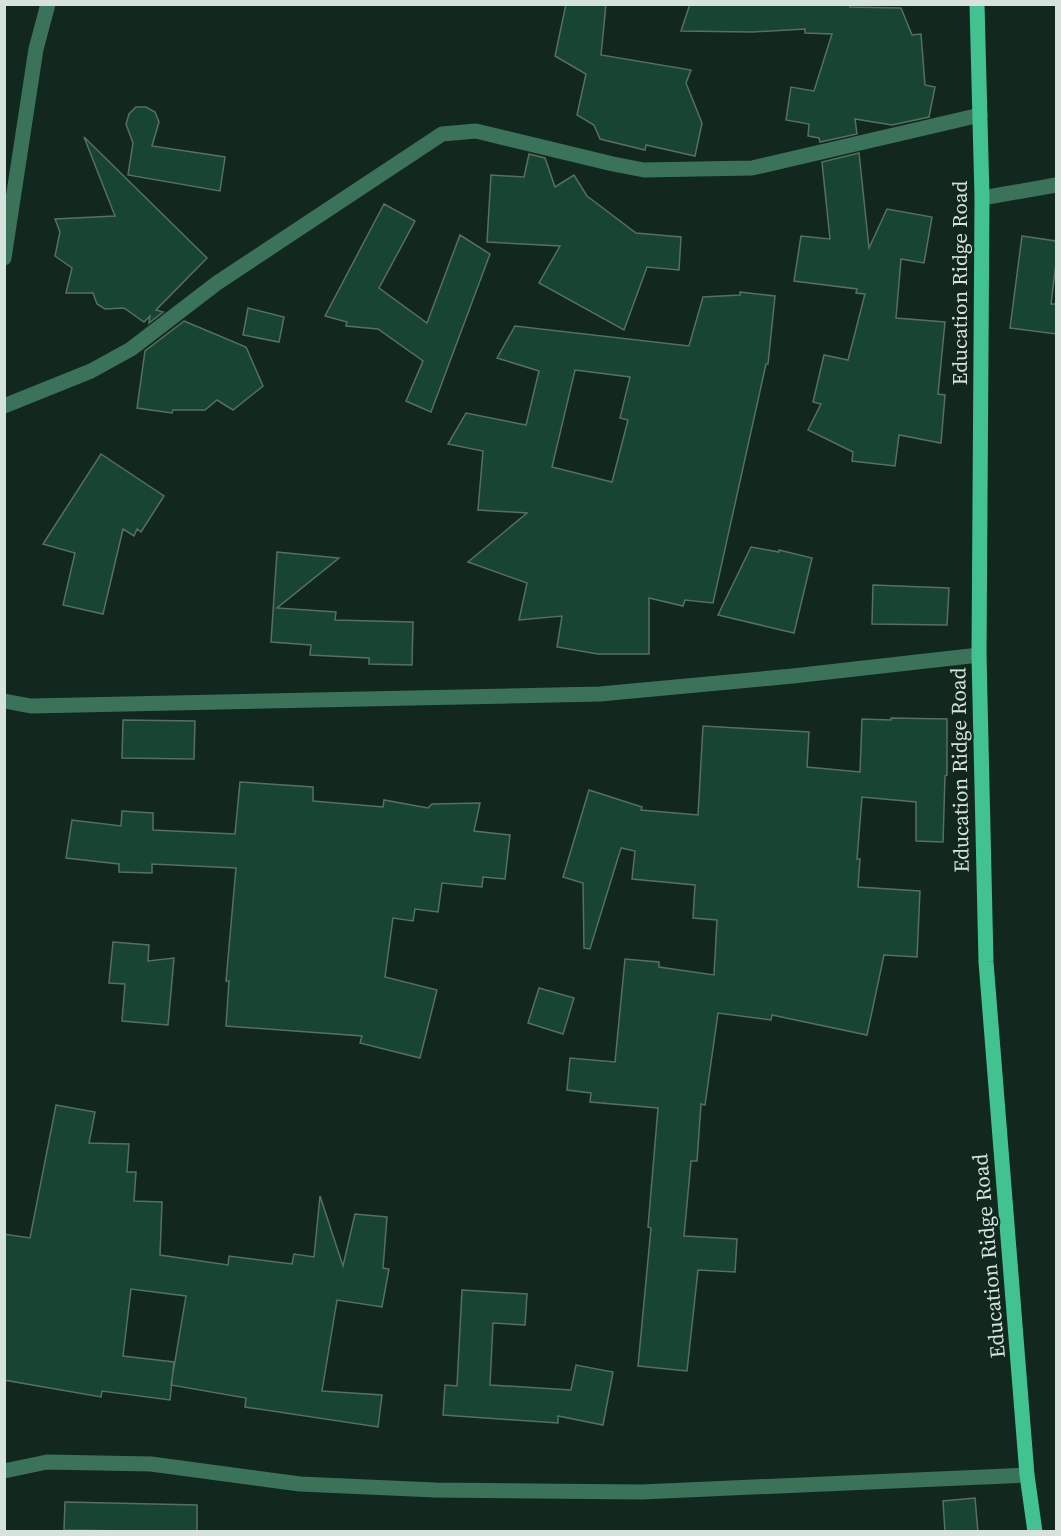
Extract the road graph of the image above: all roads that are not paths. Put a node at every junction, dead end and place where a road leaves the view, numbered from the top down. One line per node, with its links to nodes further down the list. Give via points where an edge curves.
1 (48, 4): 6 (street, via 36,49)
2 (977, 4): 3 (main road, Education Ridge Road)
3 (980, 115): 5 (main road, Education Ridge Road); 7 (street, via 752,168 644,170 476,131 442,134 217,283 131,349 91,371)
4 (1056, 185): 5 (street)
5 (982, 198): 8 (main road, Education Ridge Road)
6 (4, 258)
7 (4, 406)
8 (979, 655): 9 (street, via 600,694 31,706); 11 (main road, Education Ridge Road, via 986,962)
9 (4, 701)
10 (4, 1471): 11 (street, via 47,1462 151,1464 300,1484 642,1492)
11 (1028, 1475): 12 (main road, Education Ridge Road)
12 (1035, 1532)

